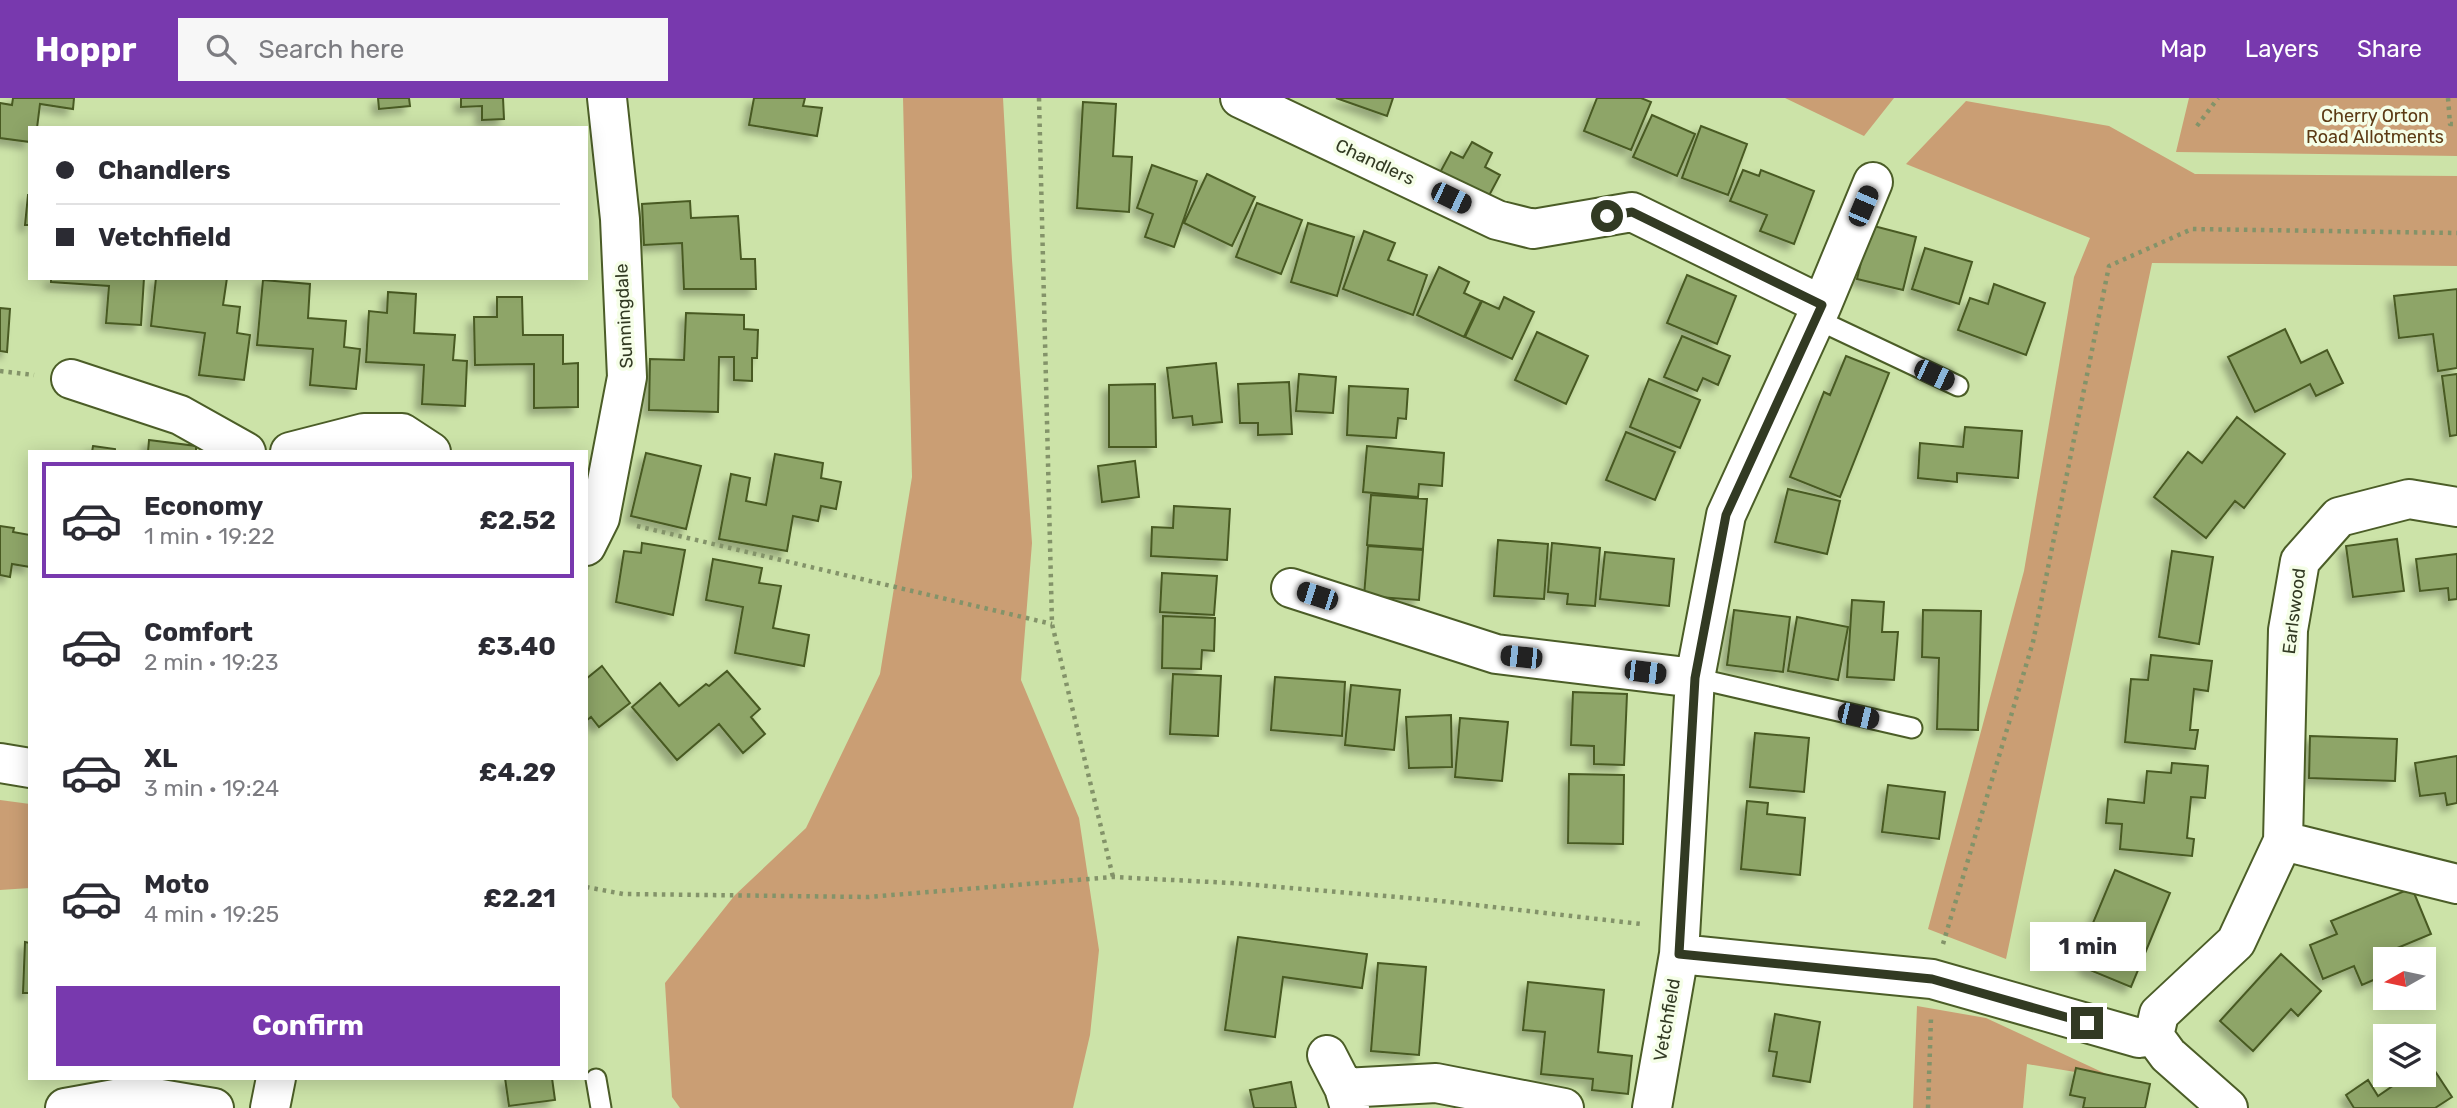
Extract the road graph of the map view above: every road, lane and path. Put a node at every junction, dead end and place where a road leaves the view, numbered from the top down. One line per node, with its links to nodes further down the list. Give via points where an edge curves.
1 (607, 98): 17 (street, Sunningdale, via 620,219 627,377)
2 (1039, 98): 19 (path)
3 (1240, 98): 10 (street, Chandlers, via 1497,220 1533,229 1632,212)
4 (2218, 98): 7 (path)
5 (2448, 98): 6 (path, via 2450,124)
6 (2457, 124)
7 (2197, 126)
8 (1873, 182): 10 (street)
9 (2457, 233): 29 (path, via 2192,229 2109,266 2033,642)
10 (1819, 312): 12 (lane); 20 (street, via 1726,515)
11 (71, 379): 13 (street, via 180,415)
12 (1958, 386)
13 (242, 450)
14 (298, 450): 15 (street, via 364,433 402,433)
15 (428, 450)
16 (2457, 507): 24 (street, Earlswood, via 2409,499 2339,517 2300,561 2288,630)
17 (592, 531): 19 (path)
18 (1291, 588): 20 (street, via 1496,654)
19 (1052, 624): 25 (path)
20 (1695, 678): 21 (lane); 28 (street)
21 (1912, 728)
22 (0, 762): 23 (street)
23 (28, 768)
24 (2283, 841): 26 (street); 30 (street, Earlswood, via 2236,943 2159,1014)
25 (1113, 877): 27 (path, via 868,897 623,894); 28 (path, via 1432,900)
26 (2457, 884)
27 (588, 887)
28 (1679, 941): 29 (street, Vetchfield); 41 (street, Vetchfield)
29 (1932, 979): 30 (street, Vetchfield, via 2139,1038); 42 (path)
30 (2154, 1036): 35 (street)
31 (1326, 1055): 34 (street)
32 (596, 1079): 39 (lane)
33 (276, 1080): 38 (street)
34 (1347, 1098): 40 (street, via 1436,1083)
35 (2214, 1104)
36 (65, 1108): 37 (street, via 137,1095)
37 (214, 1108)
38 (270, 1108)
39 (601, 1108)
40 (1564, 1108)
41 (1652, 1108)
42 (1928, 1108)

